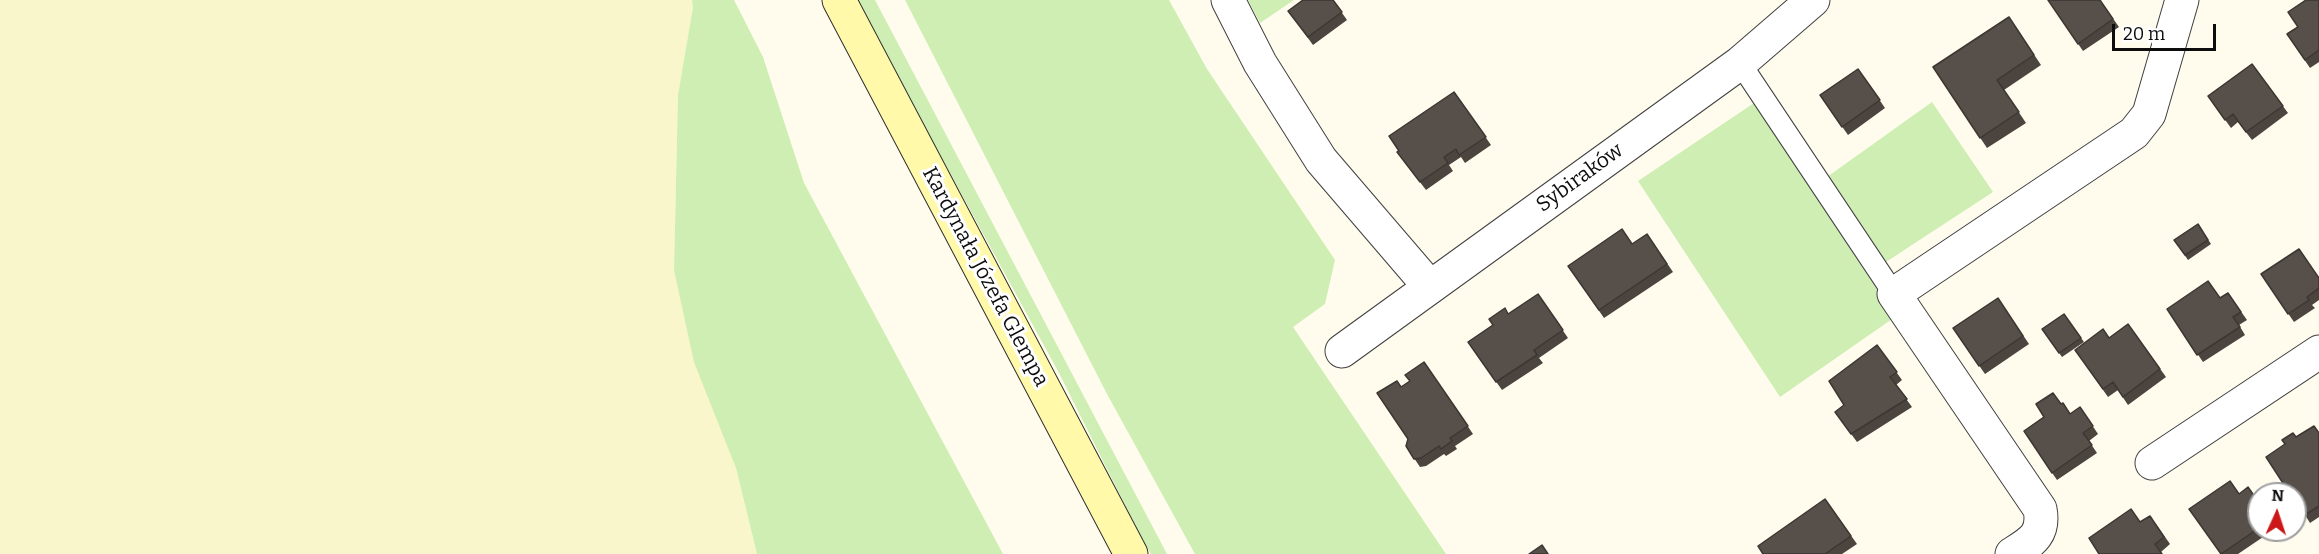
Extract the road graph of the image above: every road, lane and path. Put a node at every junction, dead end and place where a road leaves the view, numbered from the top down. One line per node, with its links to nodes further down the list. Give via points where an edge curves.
1 (839, 0): 12 (main road, Kardynała Józefa Glempa)
2 (1228, 0): 6 (street, via 1260,63 1321,160)
3 (1813, 0): 5 (street, Sybiraków)
4 (2182, 0): 7 (street, via 2149,114 2134,133)
5 (1740, 63): 6 (street, Sybiraków); 7 (lane)
6 (1430, 287): 8 (street, Sybiraków)
7 (1894, 294): 11 (street, via 2040,509 2042,520)
8 (1342, 351)
9 (2319, 352): 10 (street)
10 (2152, 464)
11 (2024, 546)
12 (1131, 554)

